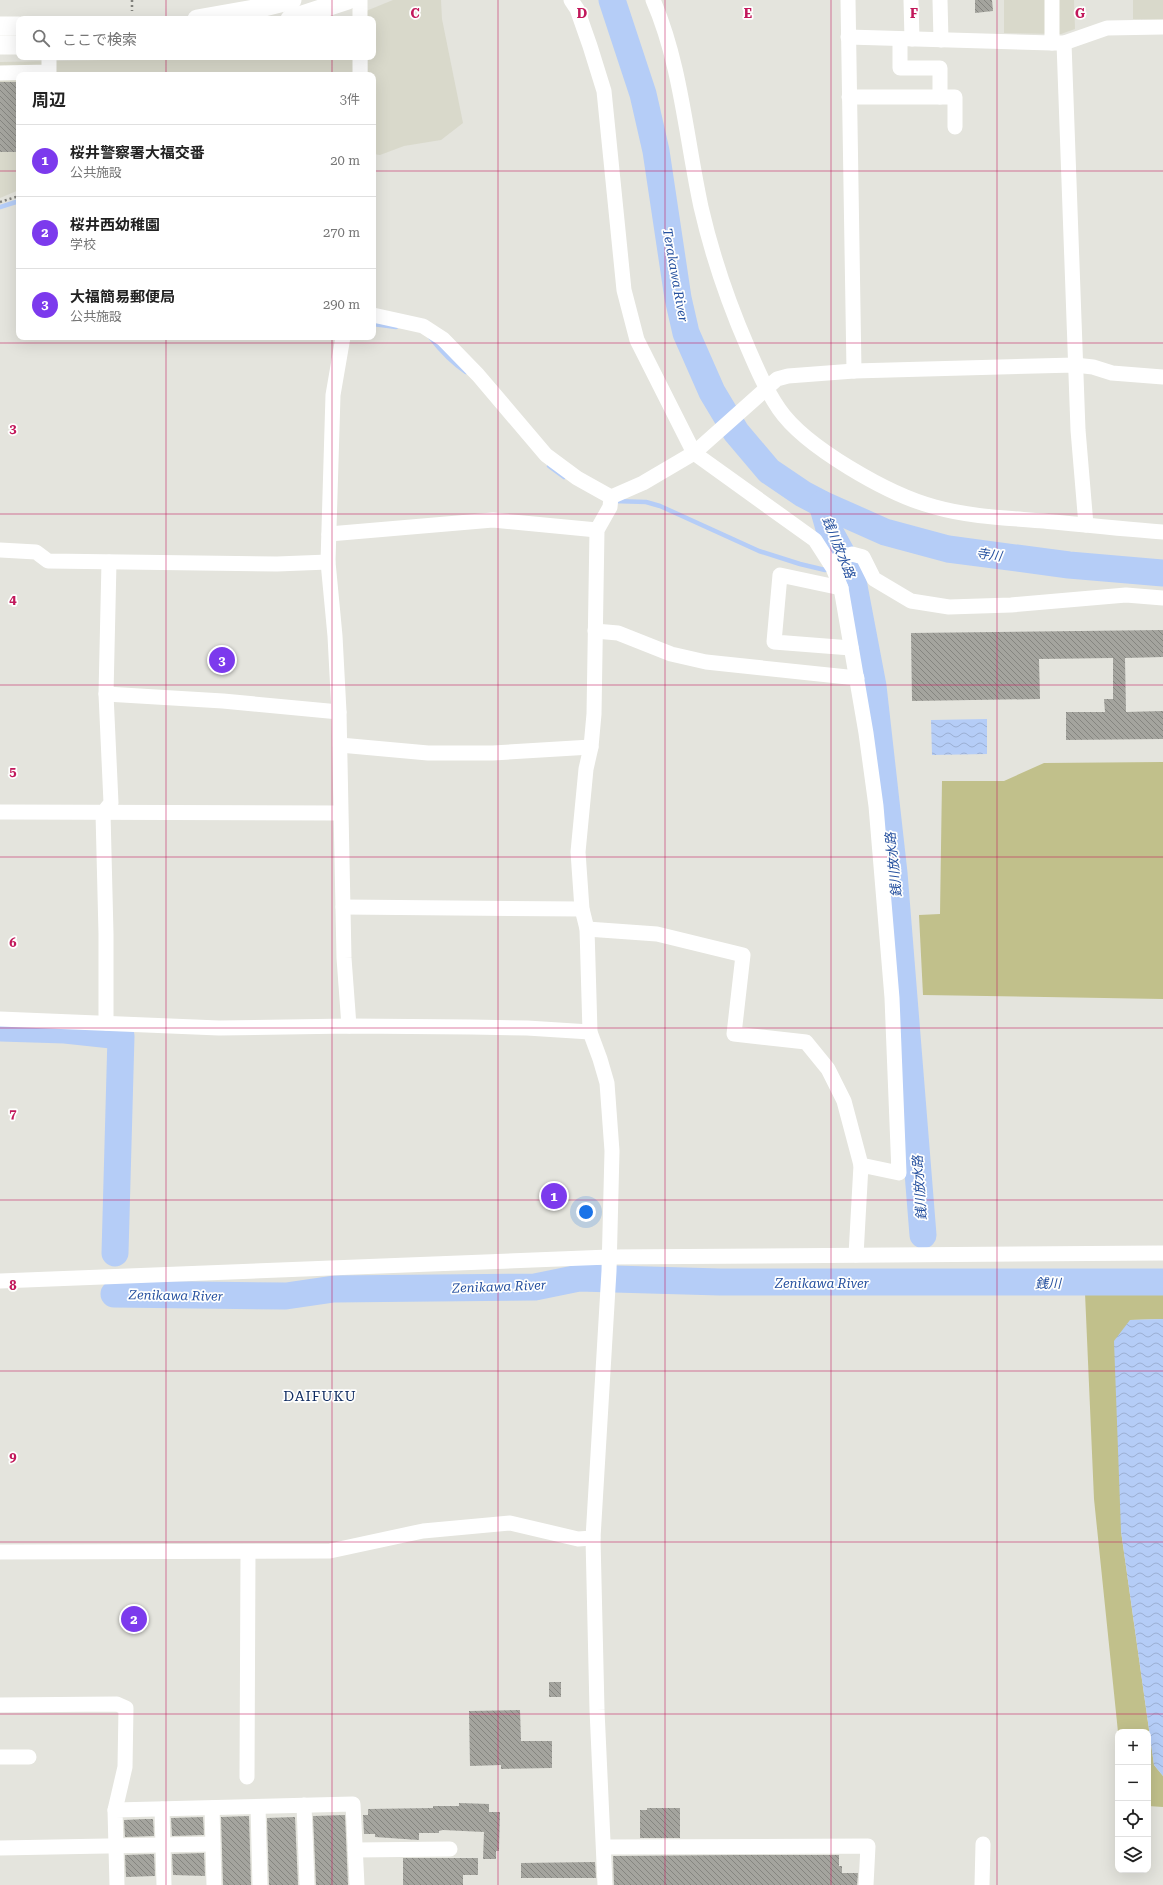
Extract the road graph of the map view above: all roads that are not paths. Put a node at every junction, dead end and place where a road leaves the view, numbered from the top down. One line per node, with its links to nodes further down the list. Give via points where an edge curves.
1 (292, 0): 10 (main road)
2 (348, 0): 11 (main road)
3 (360, 0): 12 (street)
4 (571, 0): 37 (street, via 587,38 604,91 624,290 637,340)
5 (653, 0): 36 (street, via 663,23 702,208 723,286)
6 (848, 0): 16 (street)
7 (911, 0): 17 (street)
8 (940, 0): 18 (street)
9 (1052, 0): 19 (street)
10 (214, 16)
11 (299, 16)
12 (360, 16)
13 (0, 26): 14 (main road)
14 (16, 26)
15 (1163, 27): 19 (street, via 1107,28)
16 (848, 37): 17 (street); 28 (street)
17 (906, 39): 18 (street); 29 (street, via 900,68 940,68)
18 (941, 40): 19 (street)
19 (1058, 43): 33 (street)
20 (0, 45): 21 (main road)
21 (16, 45)
22 (49, 60): 24 (street)
23 (360, 60): 25 (street)
24 (49, 72)
25 (360, 72)
26 (0, 73): 27 (street)
27 (16, 73)
28 (849, 97): 29 (street); 34 (street)
29 (940, 97): 30 (street, via 955,97)
30 (955, 127)
31 (376, 316): 38 (street, via 423,326 443,338 546,455)
32 (342, 340): 42 (street, via 333,395)
33 (1075, 365): 34 (street); 35 (street, via 1112,373); 39 (street)
34 (854, 371): 36 (street, via 788,376 777,379)
35 (1163, 377)
36 (763, 392): 37 (street); 39 (street, via 804,436 860,474 893,492 935,508 980,516)
37 (697, 450): 38 (street); 46 (street, via 815,540)
38 (611, 502): 40 (street)
39 (1086, 525): 41 (street)
40 (597, 530): 42 (street, via 492,520); 48 (street)
41 (1163, 532)
42 (329, 534): 45 (street)
43 (0, 550): 44 (street, via 36,552 48,561)
44 (109, 562): 45 (street); 51 (street)
45 (328, 562): 52 (street)
46 (835, 574): 47 (street, via 852,554 862,558 874,579 912,601 949,607 1011,605 1126,595); 49 (street); 49 (street, via 780,575 774,642)
47 (1163, 598)
48 (595, 631): 50 (street, via 618,633 671,654 706,662); 54 (street)
49 (851, 648): 50 (street)
50 (857, 678): 65 (street, via 876,806 892,998 899,1174)
51 (106, 694): 52 (street, via 223,701); 57 (street, via 111,803)
52 (339, 712): 53 (street)
53 (340, 746): 54 (street, via 428,753 493,753); 56 (street)
54 (591, 747): 59 (street, via 586,769 578,852)
55 (0, 812): 57 (street)
56 (340, 813): 57 (street); 58 (street)
57 (102, 814): 62 (street)
58 (343, 907): 59 (street); 63 (street)
59 (582, 909): 60 (street)
60 (587, 929): 64 (street); 65 (street, via 657,934 743,955 734,1034 806,1042 828,1069 844,1101)
61 (0, 1019): 62 (street)
62 (106, 1023): 63 (street, via 219,1028)
63 (349, 1026): 64 (street, via 513,1028)
64 (590, 1032): 68 (street, via 606,1083 612,1151)
65 (861, 1165): 67 (street)
66 (1163, 1253): 67 (street)
67 (856, 1255): 68 (street)
68 (609, 1271): 69 (street); 70 (street)
69 (0, 1281)
70 (593, 1538): 72 (street, via 578,1539 510,1523 423,1531 330,1550); 86 (street)
71 (0, 1552): 72 (street)
72 (248, 1552): 76 (street)
73 (0, 1705): 81 (street, via 117,1704 126,1708 125,1767)
74 (29, 1756): 75 (street)
75 (0, 1757)
76 (247, 1777)
77 (304, 1805): 78 (street); 89 (street, via 353,1804); 94 (street)
78 (258, 1806): 79 (street); 93 (street)
79 (212, 1808): 80 (street); 82 (street)
80 (162, 1809): 81 (street); 84 (street)
81 (115, 1810): 85 (street)
82 (213, 1844): 84 (street); 92 (street)
83 (983, 1844): 98 (street)
84 (163, 1845): 85 (street); 91 (street)
85 (116, 1846): 87 (street); 90 (street)
86 (604, 1847): 96 (street); 97 (street, via 868,1846)
87 (0, 1848)
88 (450, 1849): 89 (street)
89 (355, 1850): 95 (street)
90 (117, 1885)
91 (164, 1885)
92 (214, 1885)
93 (260, 1885)
94 (307, 1885)
95 (357, 1885)
96 (605, 1885)
97 (866, 1885)
98 (982, 1885)

